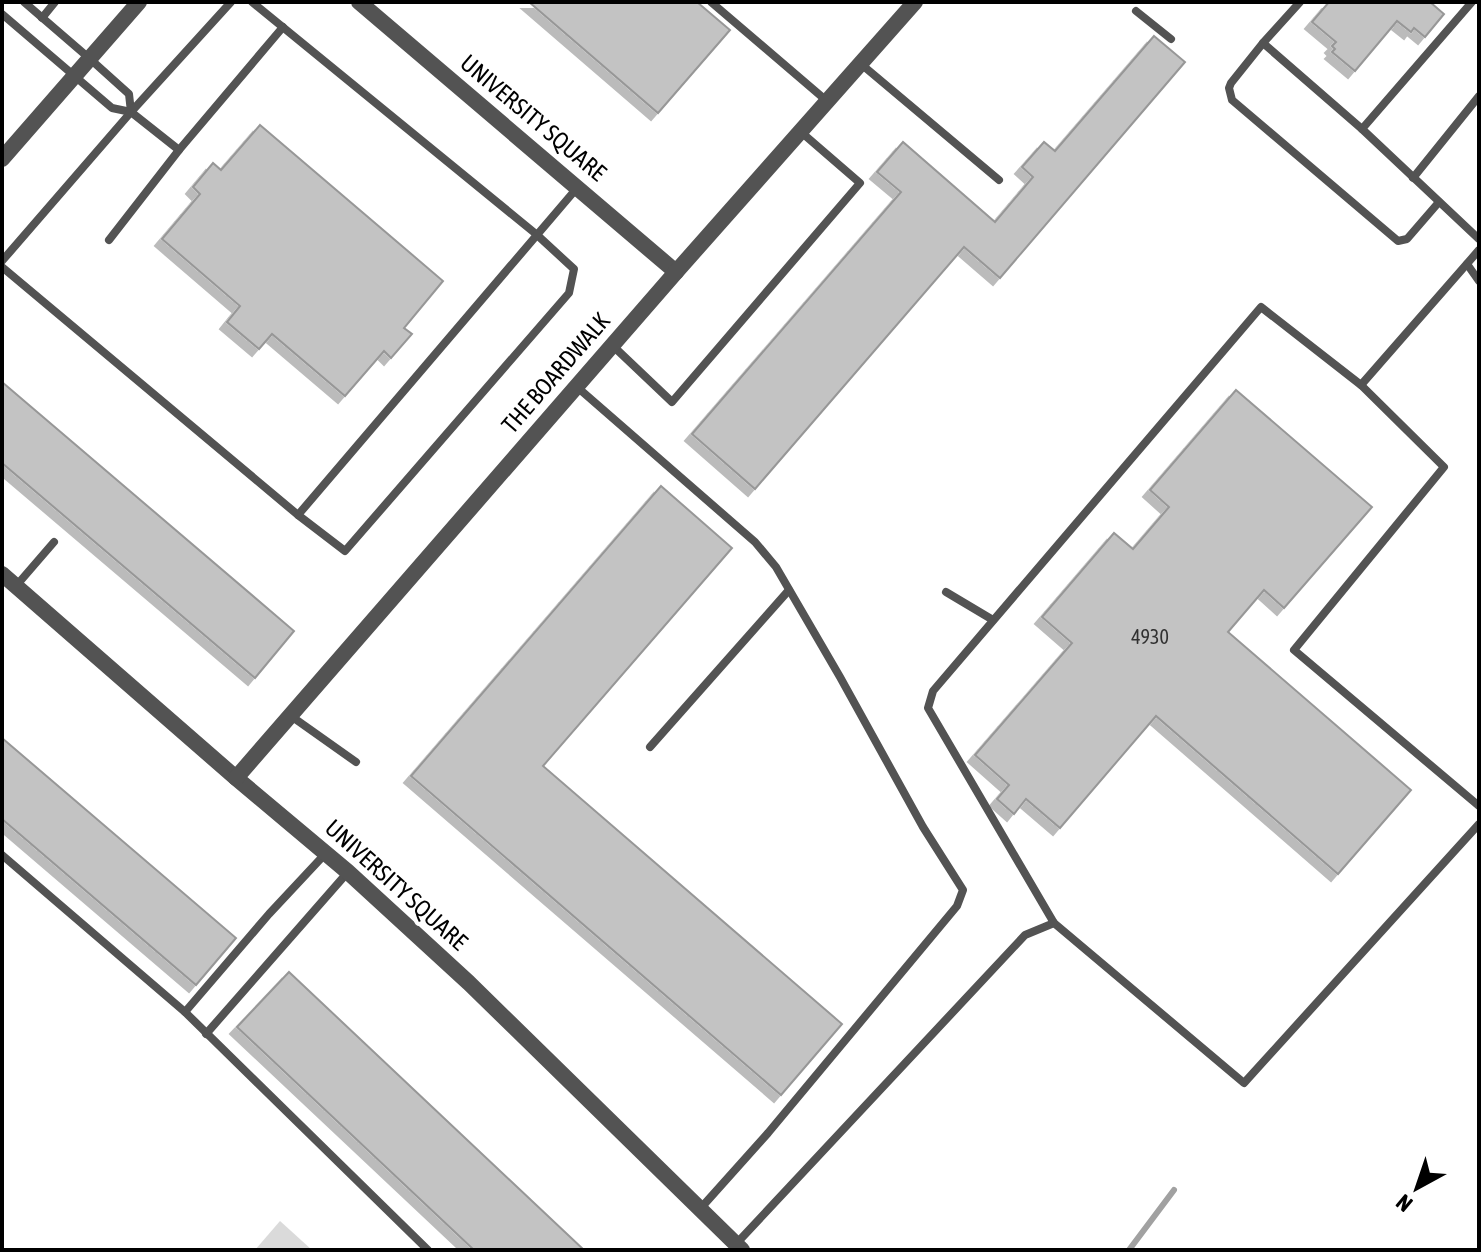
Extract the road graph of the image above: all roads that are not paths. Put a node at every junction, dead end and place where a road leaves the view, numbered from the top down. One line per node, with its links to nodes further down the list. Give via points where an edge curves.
1 (24, 2): 13 (lane)
2 (55, 2): 13 (lane)
3 (139, 2): 17 (street)
4 (231, 2): 22 (lane)
5 (252, 2): 14 (lane)
6 (359, 2): 29 (street, UNIVERSITY SQUARE)
7 (711, 2): 21 (lane)
8 (915, 2): 18 (street, THE BOARDWALK)
9 (1300, 2): 16 (lane)
10 (1472, 2): 23 (lane)
11 (1136, 11): 15 (lane)
12 (2, 14): 19 (lane)
13 (42, 18): 17 (lane)
14 (283, 27): 25 (lane); 31 (lane)
15 (1171, 39)
16 (1263, 43): 23 (lane); 30 (lane, via 1231,83 1232,100 1398,241 1407,239)
17 (89, 58): 19 (street); 22 (lane, via 129,94)
18 (861, 64): 21 (street, THE BOARDWALK); 28 (lane)
19 (74, 76): 22 (lane, via 112,108); 26 (street)
20 (1479, 96): 27 (lane)
21 (828, 102): 24 (street, THE BOARDWALK)
22 (131, 112): 25 (lane); 35 (lane)
23 (1362, 129): 27 (lane)
24 (801, 132): 37 (street, THE BOARDWALK); 39 (lane, via 860,183 672,402)
25 (179, 150): 33 (lane)
26 (2, 159)
27 (1413, 178): 30 (lane)
28 (999, 180)
29 (577, 187): 31 (lane); 37 (street, UNIVERSITY SQUARE)
30 (1439, 202): 32 (lane)
31 (536, 234): 42 (lane); 42 (lane, via 574,269 569,293 345,551)
32 (1479, 239)
33 (109, 240)
34 (1479, 250): 36 (lane)
35 (2, 264): 42 (lane)
36 (1467, 264): 38 (lane); 40 (lane)
37 (676, 272): 39 (street, THE BOARDWALK)
38 (1479, 281)
39 (612, 345): 41 (street, THE BOARDWALK)
40 (1361, 385): 48 (lane, via 1261,307); 53 (lane, via 1444,467 1294,650)
41 (576, 387): 46 (lane, via 755,542); 49 (street, THE BOARDWALK)
42 (298, 515)
43 (54, 542): 45 (lane)
44 (2, 574): 45 (street, UNIVERSITY SQUARE)
45 (16, 586): 52 (street, UNIVERSITY SQUARE)
46 (789, 590): 50 (lane); 61 (lane, via 963,890 957,906)
47 (946, 592): 48 (lane)
48 (993, 620): 58 (lane, via 933,691 928,708)
49 (291, 716): 51 (lane); 52 (street, THE BOARDWALK)
50 (650, 747)
51 (356, 762)
52 (236, 778): 55 (street, UNIVERSITY SQUARE)
53 (1479, 806)
54 (1479, 824): 58 (lane, via 1244,1083)
55 (326, 852): 57 (street, UNIVERSITY SQUARE); 59 (lane)
56 (2, 855): 59 (lane)
57 (348, 872): 60 (lane); 61 (street, UNIVERSITY SQUARE)
58 (1054, 923): 62 (lane, via 1025,935)
59 (185, 1012): 60 (lane)
60 (206, 1034): 63 (lane)
61 (700, 1209): 62 (street, UNIVERSITY SQUARE)
62 (739, 1247)
63 (428, 1250)

